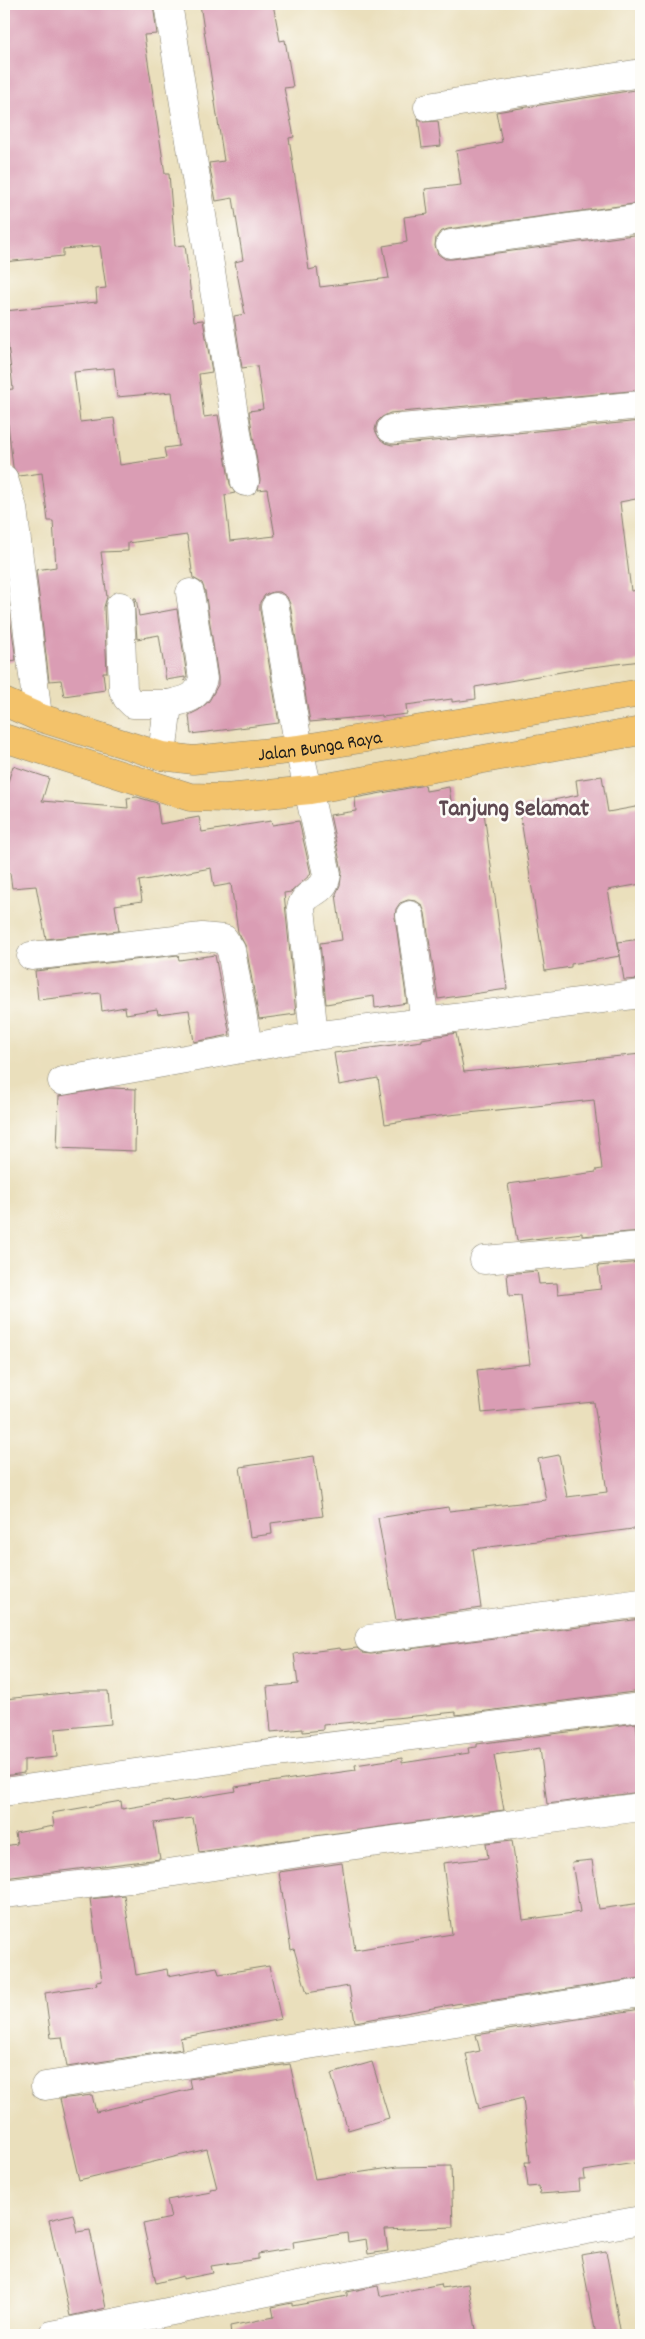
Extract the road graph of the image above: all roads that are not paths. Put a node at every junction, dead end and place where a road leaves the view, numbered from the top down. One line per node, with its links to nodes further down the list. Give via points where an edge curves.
1 (168, 4): 9 (street)
2 (641, 73): 3 (street)
3 (428, 107)
4 (641, 218): 5 (street)
5 (450, 244)
6 (641, 405): 7 (street)
7 (391, 429)
8 (4, 479): 16 (street, via 13,508)
9 (245, 482)
10 (190, 593): 15 (street, via 203,679 193,697)
11 (120, 606): 15 (street, via 127,698 133,704)
12 (275, 607): 19 (street)
13 (641, 693): 19 (main road, Jalan Bunga Raya)
14 (4, 702): 16 (main road, Jalan Bunga Raya)
15 (168, 704): 20 (street)
16 (38, 717): 20 (main road, Jalan Bunga Raya)
17 (641, 731): 21 (main road)
18 (4, 738): 21 (main road, via 190,796 225,798)
19 (299, 750): 20 (main road, Jalan Bunga Raya, via 193,760); 21 (street)
20 (162, 756)
21 (310, 790): 26 (street, via 327,874 321,889 307,896 301,908)
22 (410, 915): 25 (street)
23 (31, 956): 27 (street, via 202,937 224,939 231,950)
24 (641, 994): 25 (street)
25 (425, 1022): 26 (street)
26 (314, 1036): 27 (street)
27 (248, 1046): 28 (street)
28 (62, 1081)
29 (641, 1246): 30 (street)
30 (484, 1260)
31 (641, 1602): 32 (street)
32 (369, 1639)
33 (641, 1707): 34 (street, via 238,1758)
34 (4, 1792)
35 (641, 1807): 36 (street)
36 (4, 1894)
37 (641, 1994): 38 (street)
38 (45, 2086)
39 (641, 2220): 40 (street)
40 (52, 2335)

